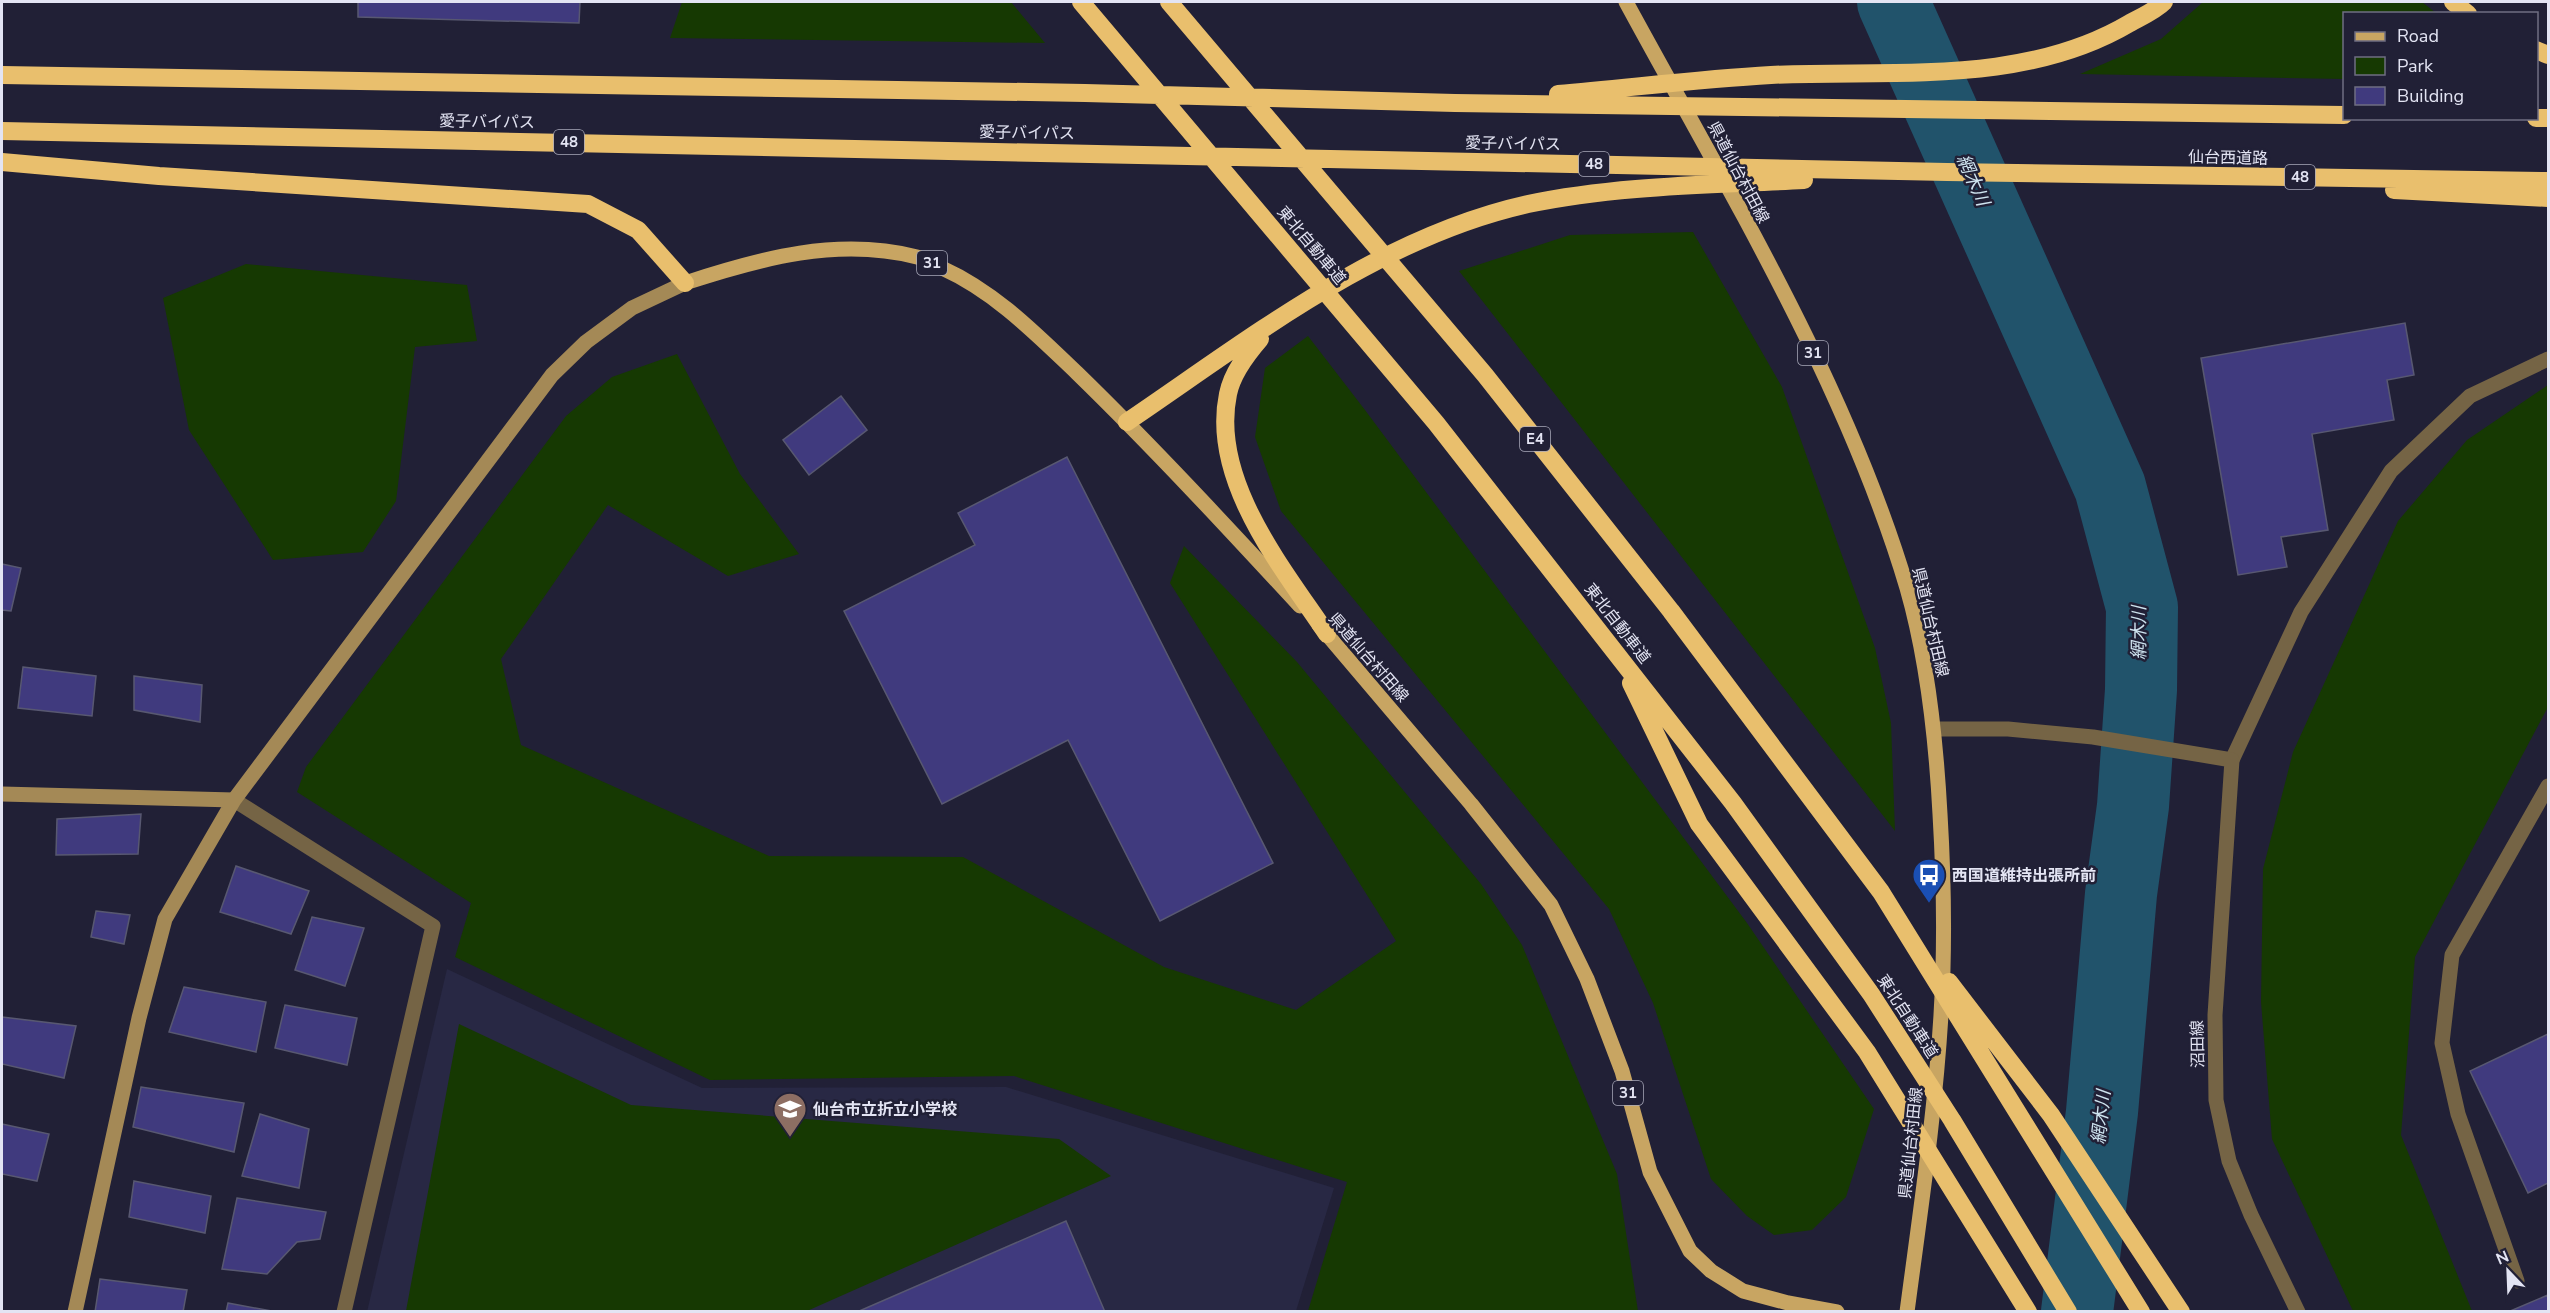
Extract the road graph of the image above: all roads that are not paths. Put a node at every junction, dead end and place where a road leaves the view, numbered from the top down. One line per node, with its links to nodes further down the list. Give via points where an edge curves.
1 (1081, 2): 21 (highway, 東北自動車道, via 1436,423)
2 (1169, 2): 27 (highway, E4, via 1485,375 1671,611)
3 (1626, 2): 22 (main road, 県道仙台村田線 / 31, via 1832,390 1882,513 1908,591)
4 (2164, 2): 8 (highway, via 2115,32 2064,52 2001,66 1920,73 1771,75)
5 (2453, 2): 6 (highway)
6 (2466, 12)
7 (2, 75): 8 (highway)
8 (1455, 103): 9 (highway)
9 (2343, 115)
10 (2, 131): 12 (highway, 愛子バイパス / 48)
11 (2, 162): 16 (highway, via 588,204 638,230)
12 (1947, 172): 13 (highway, 愛子バイパス / 48); 17 (highway, via 1672,187 1528,204 1474,220 1376,262)
13 (2051, 174): 14 (highway, 仙台西道路 / 48); 15 (highway)
14 (2548, 181)
15 (2548, 198)
16 (685, 282): 19 (main road, 県道仙台村田線 / 31, via 803,251 865,249 918,257 968,280 1017,316); 26 (street, via 632,308 586,342 552,375)
17 (1275, 321): 19 (highway); 20 (highway, via 1244,357 1228,392 1224,425 1227,453 1252,516)
18 (2548, 359): 23 (street, via 2470,396 2391,471 2301,612)
19 (1127, 422): 20 (main road, 県道仙台村田線 / 31)
20 (1327, 634): 31 (main road, 県道仙台村田線 / 31, via 1551,905 1587,978 1622,1071 1650,1172 1690,1251 1711,1272 1743,1291)
21 (1615, 651): 33 (highway, via 1700,824 1867,1052); 34 (highway, 東北自動車道, via 1733,803 1871,994)
22 (1935, 729): 23 (street, via 2008,729 2092,737); 32 (main road, 県道仙台村田線 / 31, via 1944,881 1941,1014)
23 (2232, 760): 37 (street, 沼田線, via 2215,1015 2216,1100 2229,1161)
24 (2548, 786): 28 (street, via 2452,955 2442,1043 2458,1114)
25 (2, 794): 26 (street)
26 (234, 800): 29 (street, via 165,919 139,1018); 30 (street, via 433,926)
27 (1881, 892): 35 (highway); 36 (highway, via 2051,1115)
28 (2517, 1281)
29 (75, 1311)
30 (344, 1311)
31 (1837, 1311)
32 (1907, 1311)
33 (2028, 1311)
34 (2068, 1311)
35 (2140, 1311)
36 (2181, 1311)
37 (2298, 1311)

